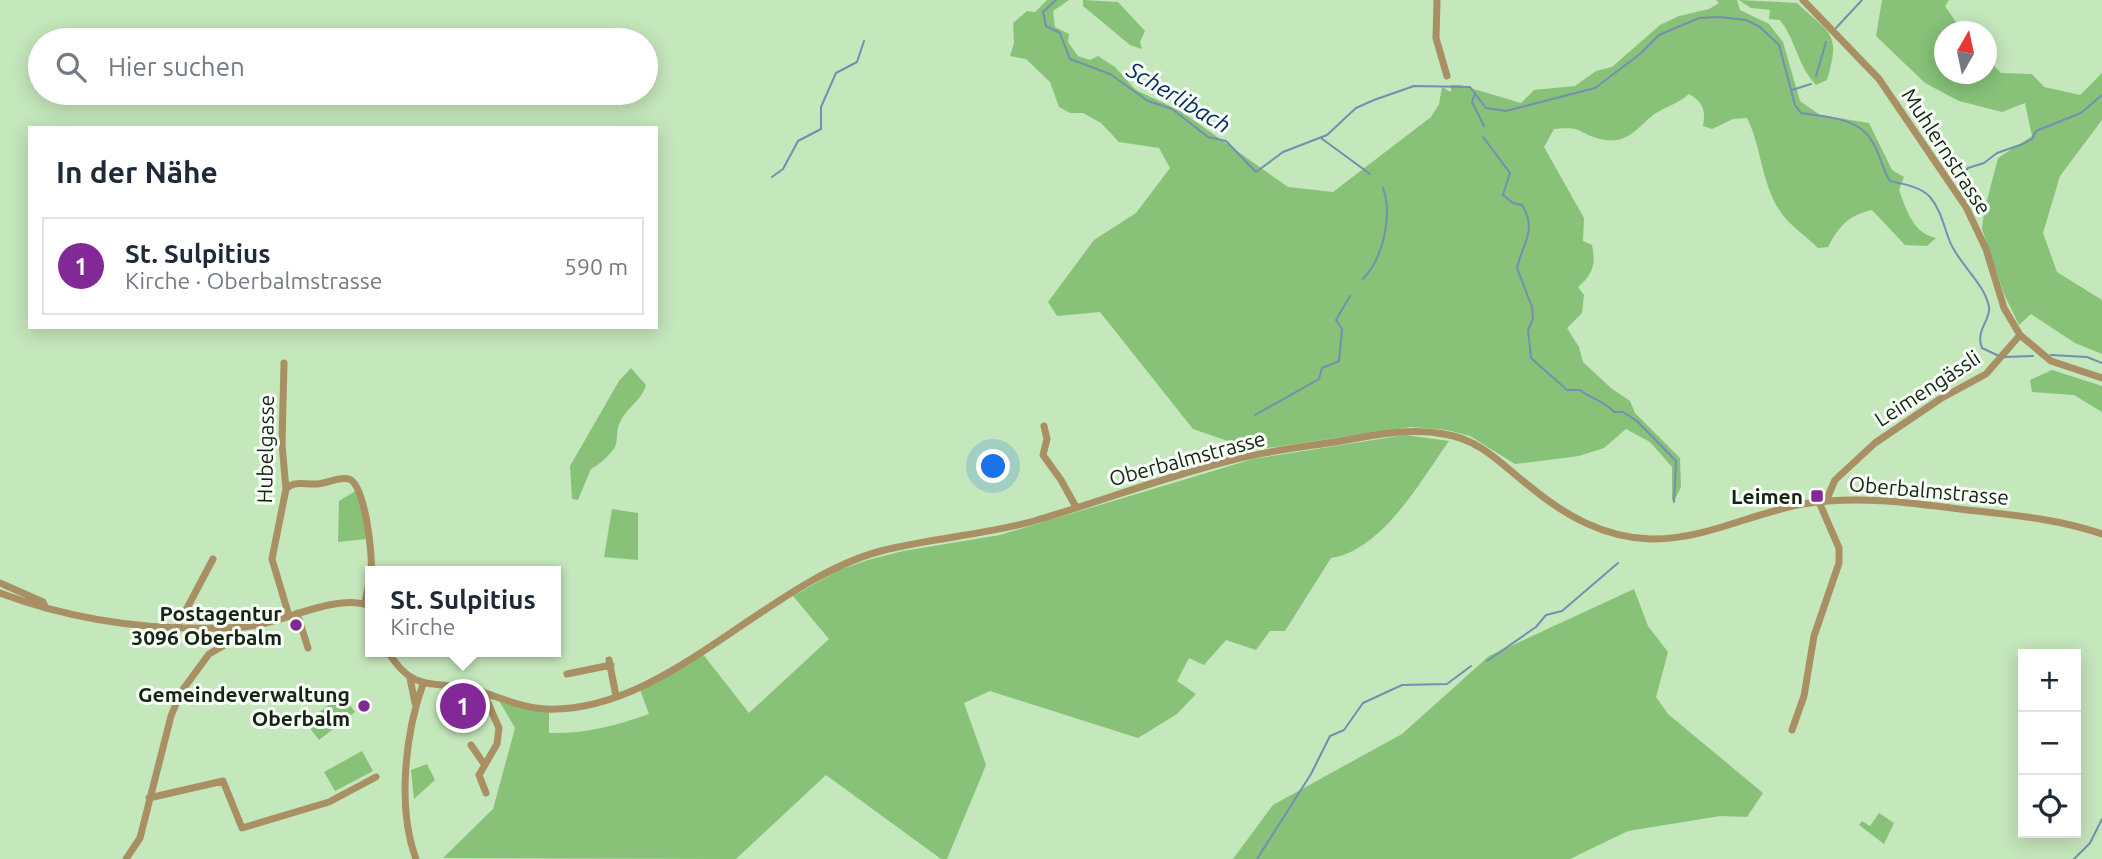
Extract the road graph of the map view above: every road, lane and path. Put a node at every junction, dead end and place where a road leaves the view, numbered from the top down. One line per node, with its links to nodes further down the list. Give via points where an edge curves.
1 (1437, 0): 3 (street, via 1436,38)
2 (1803, 0): 4 (street, Muhlernstrasse, via 1879,79 1966,207 1986,249 2004,308)
3 (1447, 75)
4 (2020, 335): 6 (street, Muhlernstrasse, via 2051,361); 11 (street, Leimengässli, via 1986,374 1875,443 1835,480)
5 (284, 363): 8 (street, Hubelgasse)
6 (2102, 378)
7 (1044, 426): 12 (street, via 1043,455)
8 (285, 475): 9 (street); 10 (street, Hubelgasse)
9 (295, 483): 10 (street); 15 (street, via 349,479 356,485 362,497)
10 (286, 489): 20 (street, Hubelgasse, via 272,559)
11 (1823, 501): 12 (street, Oberbalmstrasse, via 1697,534 1627,537 1587,525 1561,509 1476,443 1419,430 1241,457); 13 (street, Oberbalmstrasse, via 1897,502 2028,517); 31 (street, via 1839,548 1839,563 1814,636 1804,696)
12 (1076, 508): 29 (street, Oberbalmstrasse, via 983,534 882,551 840,566 653,680)
13 (2102, 534)
14 (213, 559): 21 (street)
15 (370, 566)
16 (0, 583): 19 (street, via 43,601)
17 (0, 593): 19 (street)
18 (365, 605): 20 (street)
19 (46, 608): 21 (street, via 115,622)
20 (293, 614): 22 (street); 23 (street, Hubelgasse)
21 (177, 627): 22 (street)
22 (237, 627): 36 (street, via 234,640 209,654 181,692)
23 (308, 648)
24 (392, 657): 26 (street, Oberbalmstrasse)
25 (567, 674): 29 (street, via 610,663)
26 (410, 678): 27 (street, Oberbalmstrasse); 30 (street)
27 (423, 684): 28 (street, Oberbalmstrasse); 30 (street)
28 (483, 692): 29 (street, Oberbalmstrasse, via 548,709); 33 (street, via 499,728)
29 (616, 696)
30 (415, 703): 38 (street, via 405,772)
31 (1792, 730)
32 (471, 745): 33 (street)
33 (484, 764): 35 (street, via 479,778)
34 (376, 777): 36 (street, via 329,802 242,828 223,781)
35 (486, 793)
36 (149, 798): 37 (street, via 140,838)
37 (125, 859)
38 (416, 859)

